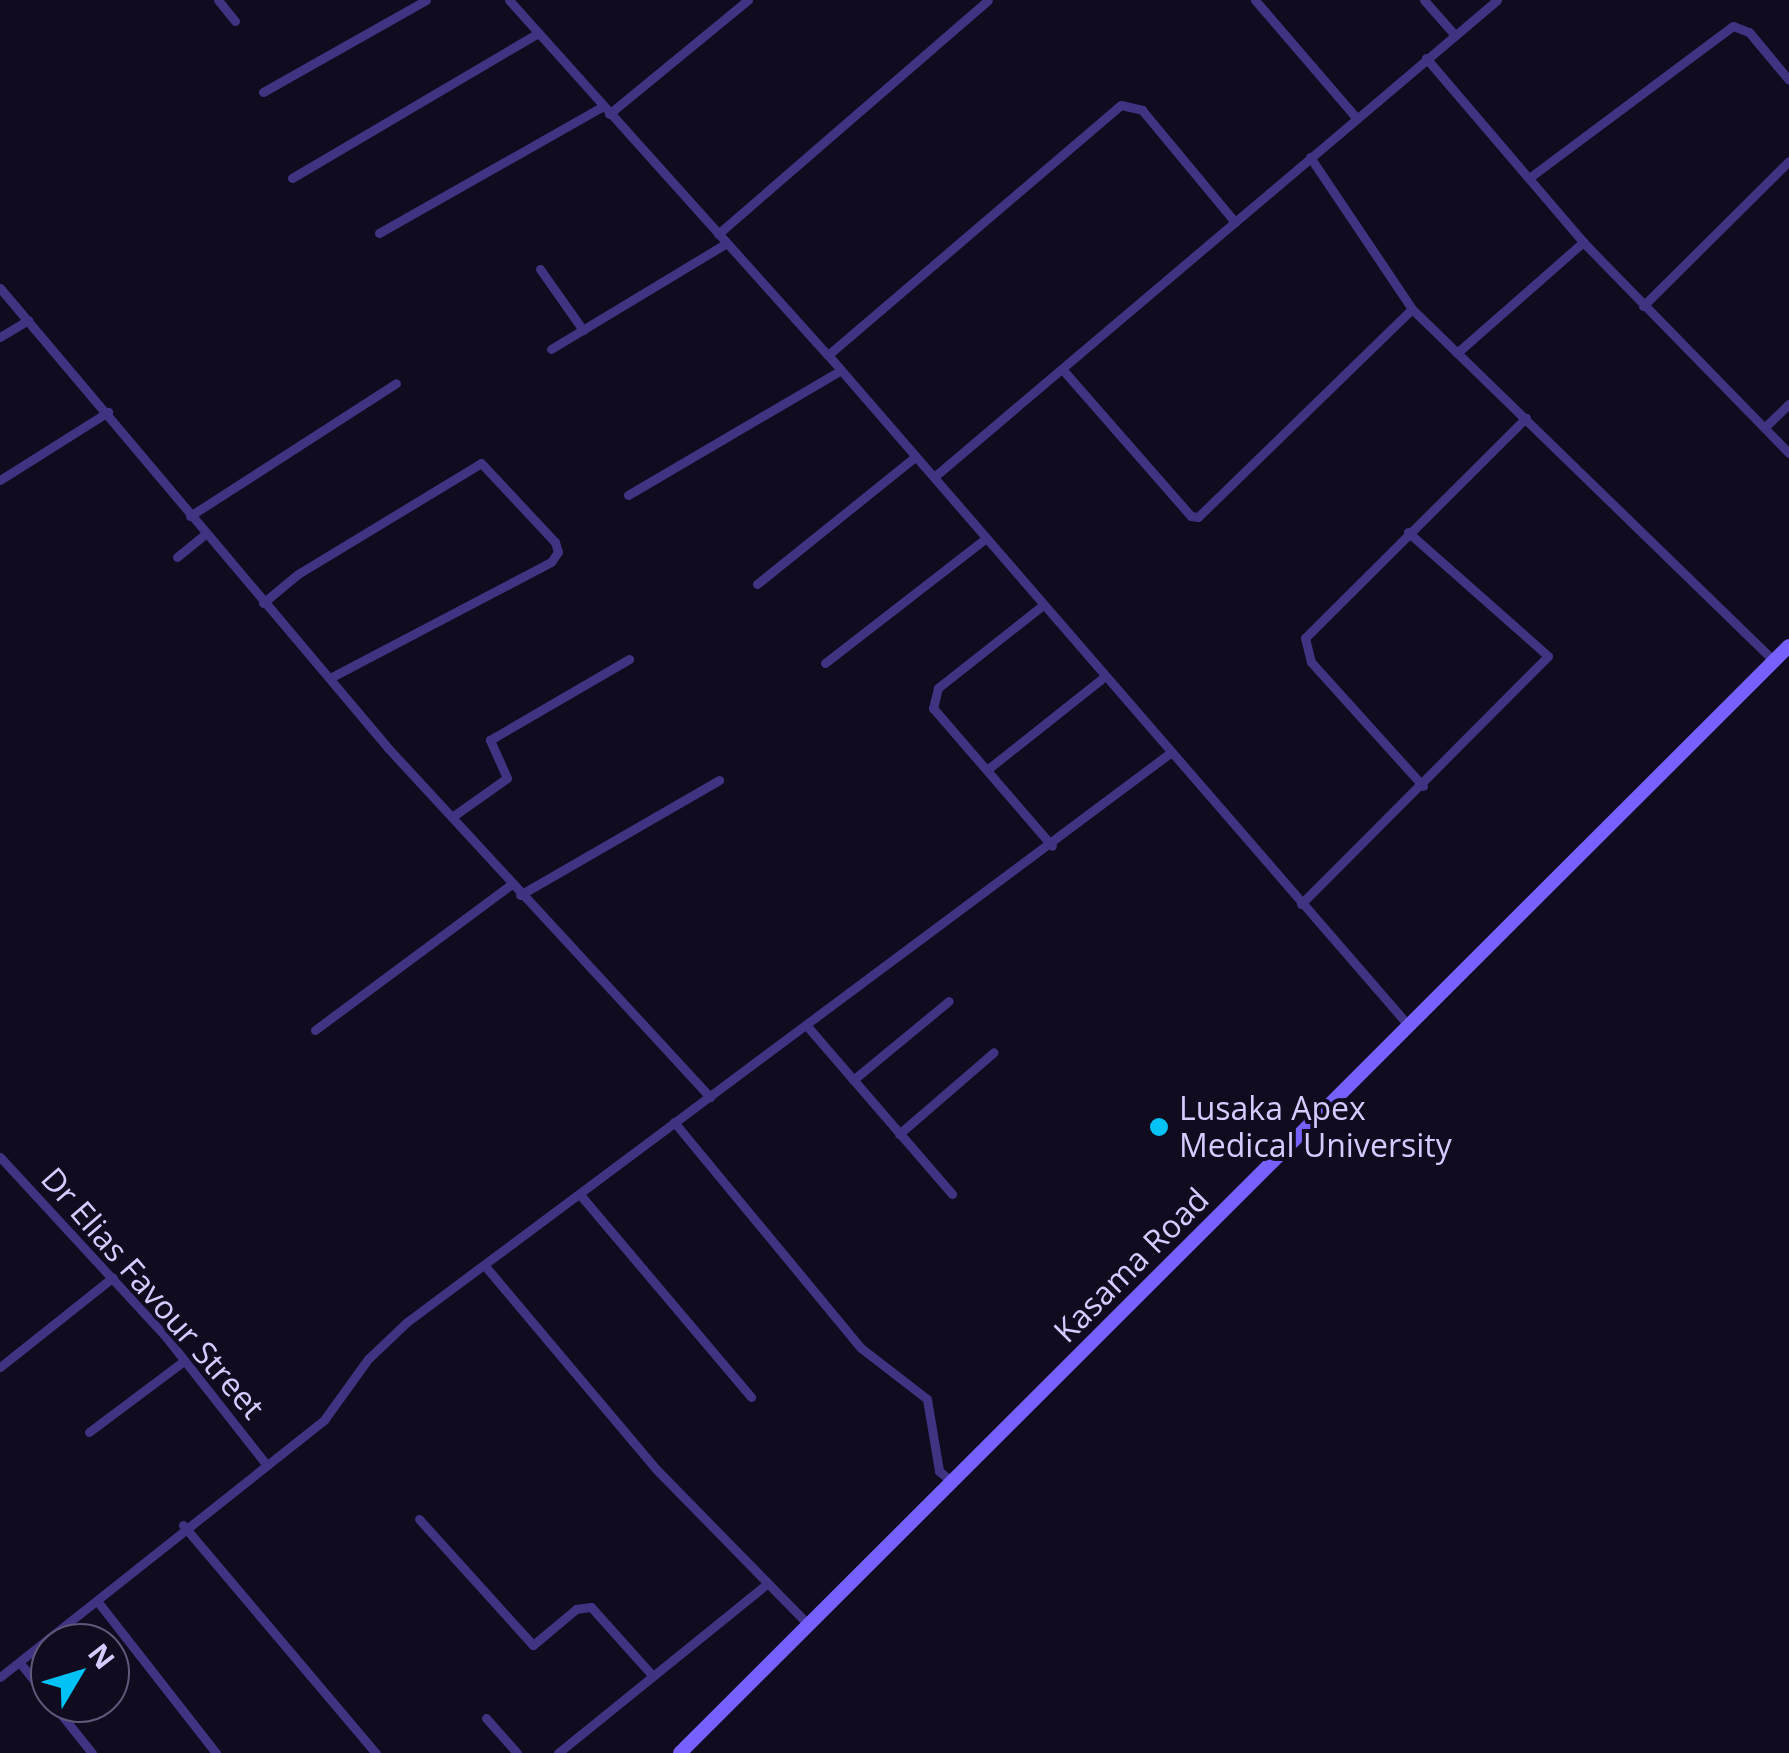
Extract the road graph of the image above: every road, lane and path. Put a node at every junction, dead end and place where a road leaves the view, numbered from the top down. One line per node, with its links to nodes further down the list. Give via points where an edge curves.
1 (218, 0): 9 (street)
2 (426, 0): 14 (street)
3 (509, 0): 10 (street)
4 (748, 0): 15 (street)
5 (988, 0): 23 (street)
6 (1255, 0): 16 (street)
7 (1424, 0): 11 (street)
8 (1497, 0): 11 (street)
9 (234, 21)
10 (538, 33): 15 (street); 19 (street)
11 (1455, 35): 12 (street)
12 (1426, 58): 16 (street); 20 (street)
13 (1789, 80): 20 (street, via 1749,32 1733,26)
14 (262, 92)
15 (606, 110): 22 (street); 23 (street)
16 (1354, 115): 17 (street)
17 (1310, 157): 21 (street); 29 (street)
18 (1789, 161): 28 (street)
19 (292, 178)
20 (1529, 178): 24 (street)
21 (1235, 222): 35 (street, via 1142,110 1121,105); 37 (street)
22 (379, 233)
23 (718, 234): 25 (street)
24 (1583, 242): 28 (street); 34 (street)
25 (726, 244): 31 (street); 35 (street)
26 (540, 270): 31 (street)
27 (0, 288): 30 (street)
28 (1643, 306): 42 (street)
29 (1412, 309): 34 (street); 37 (street, via 1198,517)
30 (28, 320): 32 (street); 40 (street)
31 (583, 330): 33 (street)
32 (0, 337)
33 (551, 349)
34 (1458, 352): 41 (street)
35 (828, 355): 36 (street)
36 (841, 370): 44 (street); 47 (street)
37 (1064, 370): 45 (street)
38 (396, 384): 48 (street)
39 (1789, 404): 42 (street)
40 (108, 412): 46 (street); 48 (street)
41 (1526, 418): 49 (street); 58 (street)
42 (1765, 427): 43 (street)
43 (1789, 453)
44 (916, 457): 45 (street); 53 (street)
45 (934, 477): 51 (street)
46 (0, 480)
47 (628, 495)
48 (190, 516): 50 (street)
49 (1408, 532): 65 (street, via 1305,638 1304,650); 65 (street, via 1548,656)
50 (205, 534): 52 (street); 54 (street)
51 (986, 538): 55 (street); 59 (street)
52 (176, 557)
53 (758, 584)
54 (263, 603): 60 (street); 60 (street, via 298,574 481,463 554,542 558,552 551,562)
55 (1043, 605): 61 (street); 63 (street, via 938,688 936,714)
56 (1789, 646): 58 (street, Kasama Road)
57 (630, 659): 66 (street, via 490,740 507,778)
58 (1774, 661): 73 (street, Kasama Road)
59 (826, 663)
60 (332, 677): 66 (street)
61 (1104, 677): 62 (street); 63 (street)
62 (1170, 753): 67 (street); 70 (street)
63 (988, 769): 67 (street)
64 (719, 780): 69 (street)
65 (1422, 786): 70 (street)
66 (452, 817): 68 (street)
67 (1052, 846): 72 (street)
68 (510, 885): 69 (street); 74 (street)
69 (520, 895): 77 (street)
70 (1301, 904): 73 (street)
71 (949, 1001): 76 (street)
72 (808, 1026): 76 (street); 77 (street)
73 (1409, 1026): 90 (street, Kasama Road)
74 (315, 1030)
75 (994, 1052): 79 (street)
76 (853, 1080): 79 (street)
77 (710, 1097): 78 (street)
78 (674, 1122): 82 (street); 90 (street, via 861,1348 927,1399 939,1471)
79 (899, 1134): 81 (street)
80 (0, 1157): 84 (street, Dr Elias Favour Street)
81 (952, 1194)
82 (582, 1197): 83 (street); 87 (street)
83 (486, 1266): 89 (street, via 384,1341 324,1420); 93 (street)
84 (113, 1278): 85 (street, Dr Elias Favour Street); 86 (street)
85 (184, 1360): 88 (street); 89 (street, Dr Elias Favour Street)
86 (0, 1366)
87 (751, 1396)
88 (90, 1432)
89 (266, 1464): 92 (street)
90 (952, 1482): 95 (street, Kasama Road)
91 (419, 1519): 97 (street, via 533,1645 576,1609 590,1606)
92 (183, 1526): 94 (street); 104 (street)
93 (764, 1586): 95 (street); 97 (street)
94 (98, 1602): 96 (street); 103 (street)
95 (808, 1625): 107 (street, Kasama Road)
96 (20, 1663): 98 (street); 99 (street)
97 (652, 1675): 106 (street)
98 (30, 1676)
99 (0, 1677)
100 (486, 1718): 105 (street)
101 (68, 1723): 102 (street)
102 (92, 1753)
103 (216, 1753)
104 (376, 1753)
105 (518, 1753)
106 (558, 1753)
107 (680, 1753)

